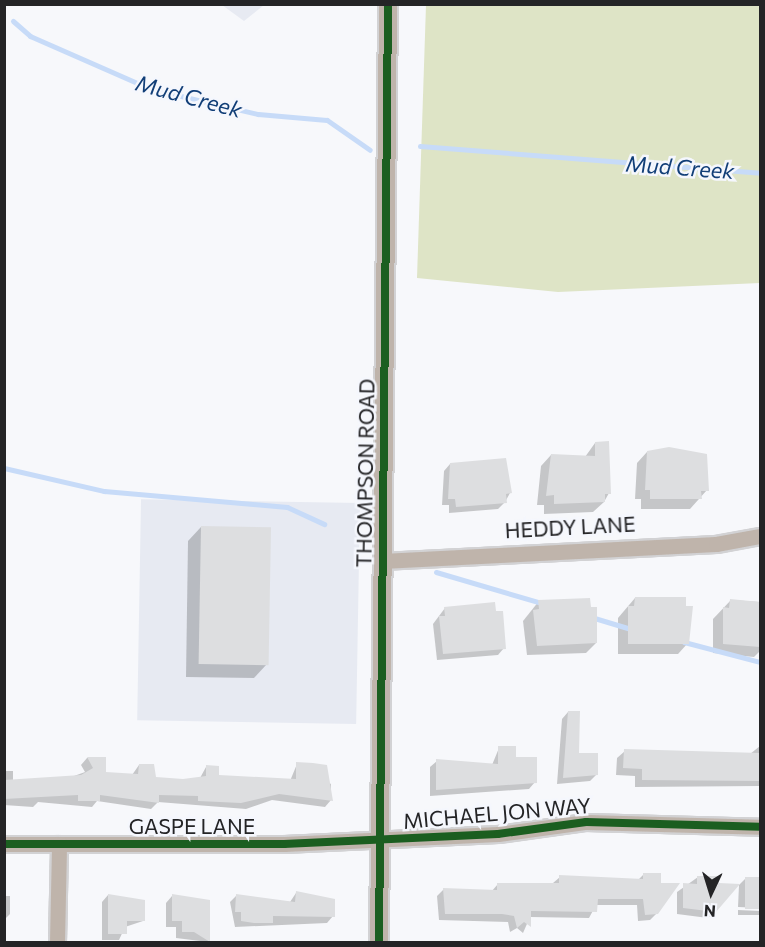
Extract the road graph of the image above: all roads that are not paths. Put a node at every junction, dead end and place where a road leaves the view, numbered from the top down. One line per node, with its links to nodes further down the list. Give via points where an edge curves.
1 (388, 4): 3 (street, THOMPSON ROAD)
2 (760, 536): 3 (street, HEDDY LANE, via 716,544)
3 (382, 561): 5 (street, THOMPSON ROAD)
4 (760, 827): 5 (street, MICHAEL JON WAY, via 586,822 498,834)
5 (380, 840): 7 (street, GASPE LANE); 9 (street, THOMPSON ROAD)
6 (4, 844): 7 (street, GASPE LANE)
7 (59, 844): 8 (street)
8 (57, 942)
9 (379, 942)

